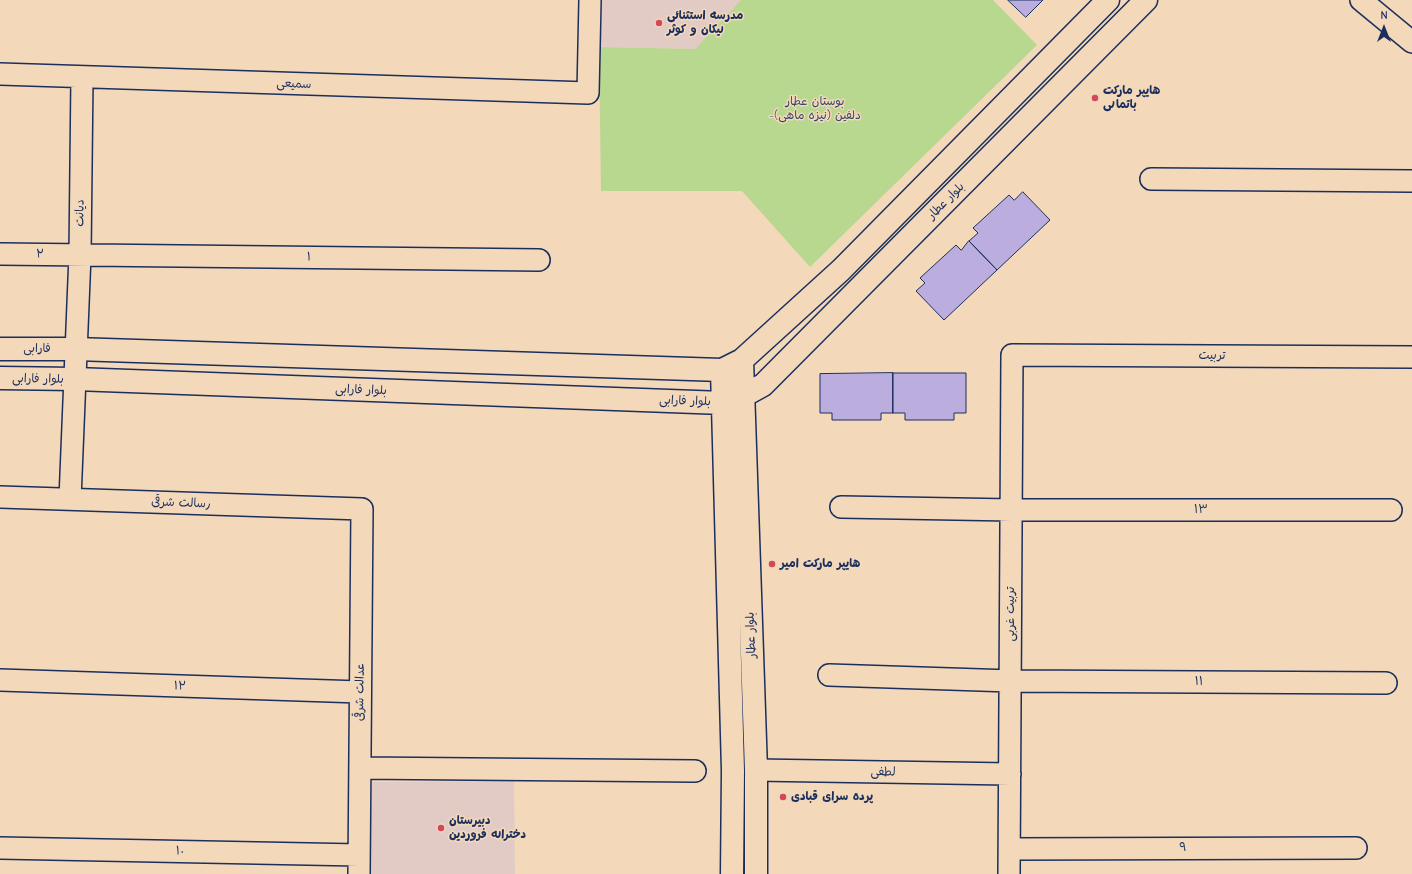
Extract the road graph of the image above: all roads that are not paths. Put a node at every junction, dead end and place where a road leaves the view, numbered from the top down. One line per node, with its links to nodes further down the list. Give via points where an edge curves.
1 (590, 0): 7 (street, سمیعی, via 588,93)
2 (1108, 0): 17 (street, via 841,270)
3 (1146, 0): 21 (street, بلوار عطار, via 763,385)
4 (1361, 0): 5 (street)
5 (1412, 42)
6 (0, 74): 7 (street, سمیعی)
7 (82, 77): 11 (street, دیانت)
8 (1150, 180): 9 (street)
9 (1412, 181)
10 (0, 254): 11 (street, ۲)
11 (80, 255): 12 (street, ۱); 14 (street, دیانت)
12 (539, 260)
13 (0, 349): 14 (street, فارابی)
14 (75, 349): 18 (street); 20 (street, دیانت)
15 (1012, 355): 16 (street, تربیت); 26 (street, تربیت غربی)
16 (1412, 357)
17 (742, 360): 18 (street); 21 (street, بلوار عطار)
18 (722, 370): 21 (street, بلوار عطار)
19 (0, 378): 20 (street, بلوار فارابی)
20 (75, 379): 21 (street, بلوار فارابی); 23 (street, دیانت)
21 (733, 400): 34 (street, بلوار عطار); 41 (street, بلوار عطار)
22 (0, 497): 23 (street, رسالت شرقی)
23 (70, 499): 25 (street, رسالت شرقی)
24 (841, 507): 26 (street, ۱۳)
25 (362, 509): 32 (street, عدالت شرقی)
26 (1012, 510): 27 (street, ۱۳); 30 (street, تربیت غربی)
27 (1391, 510)
28 (829, 675): 30 (street, ۱۱)
29 (0, 680): 32 (street, ۱۲)
30 (1011, 681): 31 (street, ۱۱); 36 (street, تربیت غربی)
31 (1386, 683)
32 (360, 692): 33 (street, عدالت شرقی)
33 (360, 768): 35 (street); 40 (street, عدالت شرقی)
34 (756, 770): 36 (street, لطفی); 42 (street, بلوار عطار)
35 (695, 771)
36 (1010, 774): 39 (street, تربیت غربی)
37 (0, 848): 40 (street, ۱۰)
38 (1356, 848): 39 (street, ۹)
39 (1010, 849): 43 (street, تربیت غربی)
40 (359, 864)
41 (732, 874)
42 (756, 874)
43 (1010, 874)

